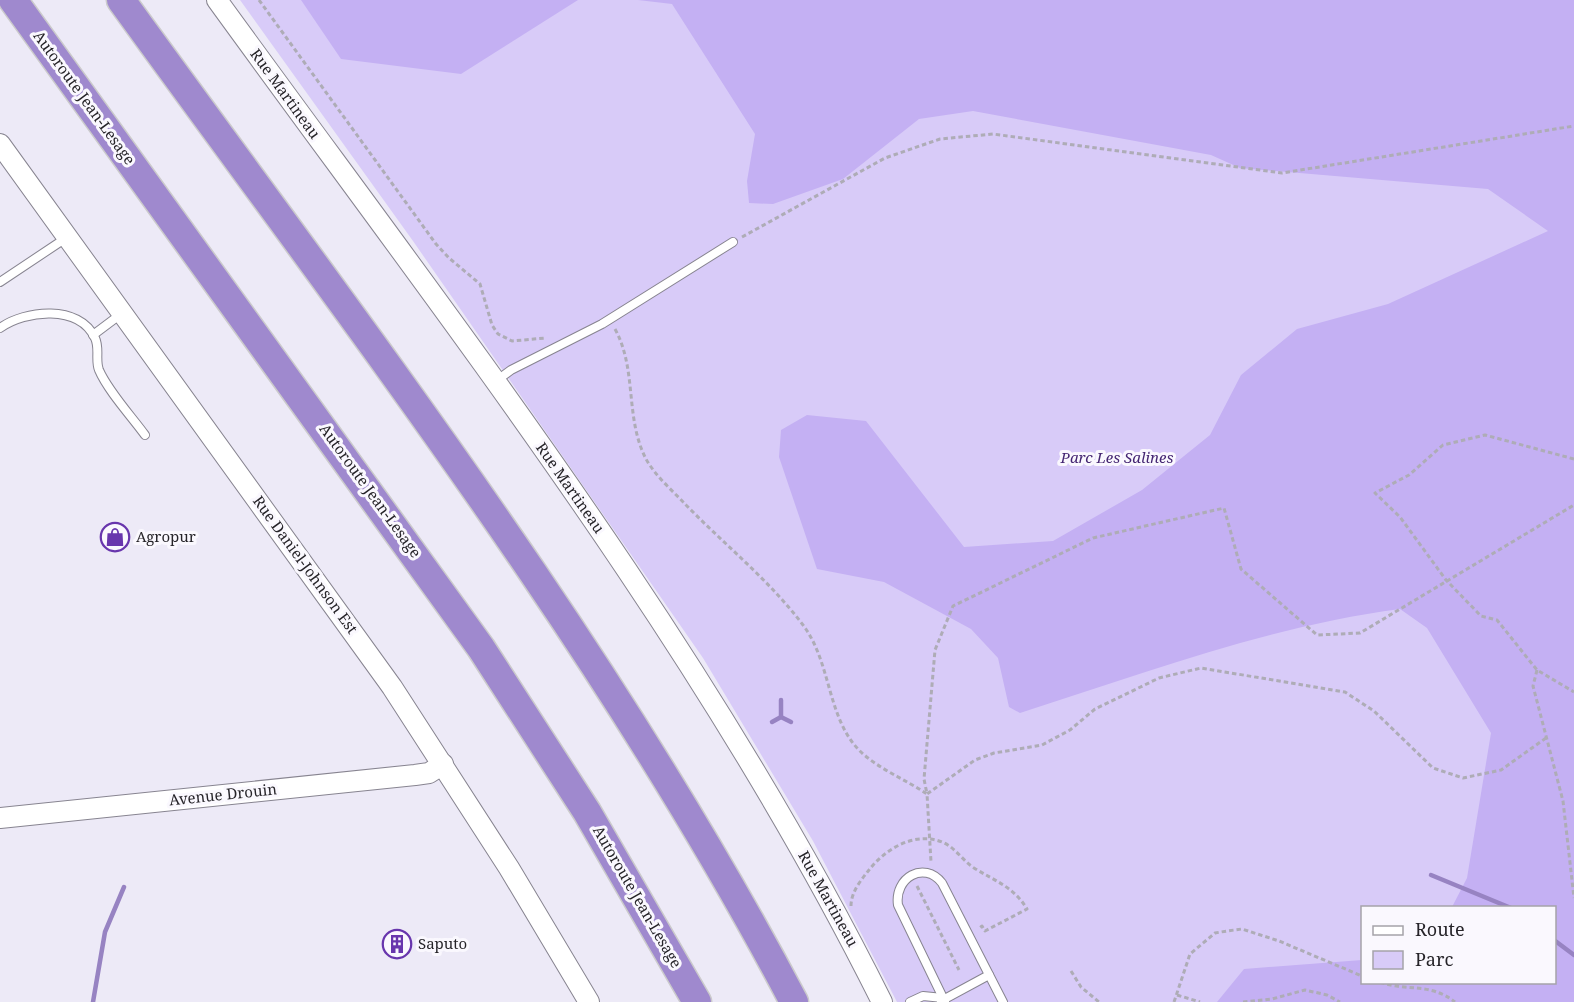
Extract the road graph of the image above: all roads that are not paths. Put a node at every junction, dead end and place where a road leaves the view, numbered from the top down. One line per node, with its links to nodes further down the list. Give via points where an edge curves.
1 (13, 0): 18 (highway, Autoroute Jean-Lesage, via 481,648 593,821)
2 (121, 0): 19 (highway, via 544,587 677,794)
3 (217, 0): 11 (street, Rue Martineau)
4 (0, 144): 5 (street, Rue Daniel-Johnson Est)
5 (68, 237): 7 (lane); 8 (street, Rue Daniel-Johnson Est)
6 (733, 242): 11 (lane, via 609,320)
7 (0, 282)
8 (123, 312): 10 (lane); 13 (street, Rue Daniel-Johnson Est, via 355,634)
9 (0, 328): 10 (lane, via 17,318 51,314 77,321)
10 (93, 335): 12 (lane, via 99,371)
11 (495, 382): 20 (street, Rue Martineau, via 628,570 707,693 812,869)
12 (145, 435)
13 (443, 764): 14 (street, Avenue Drouin, via 429,773 415,775); 17 (street, Rue Daniel-Johnson Est)
14 (0, 818)
15 (989, 975): 16 (lane); 16 (lane, via 942,883 929,873 912,875 900,887 898,905); 22 (lane)
16 (943, 1001): 21 (lane, via 923,996)
17 (589, 1002)
18 (696, 1002)
19 (794, 1002)
20 (882, 1002)
21 (910, 1002)
22 (1003, 1002)

